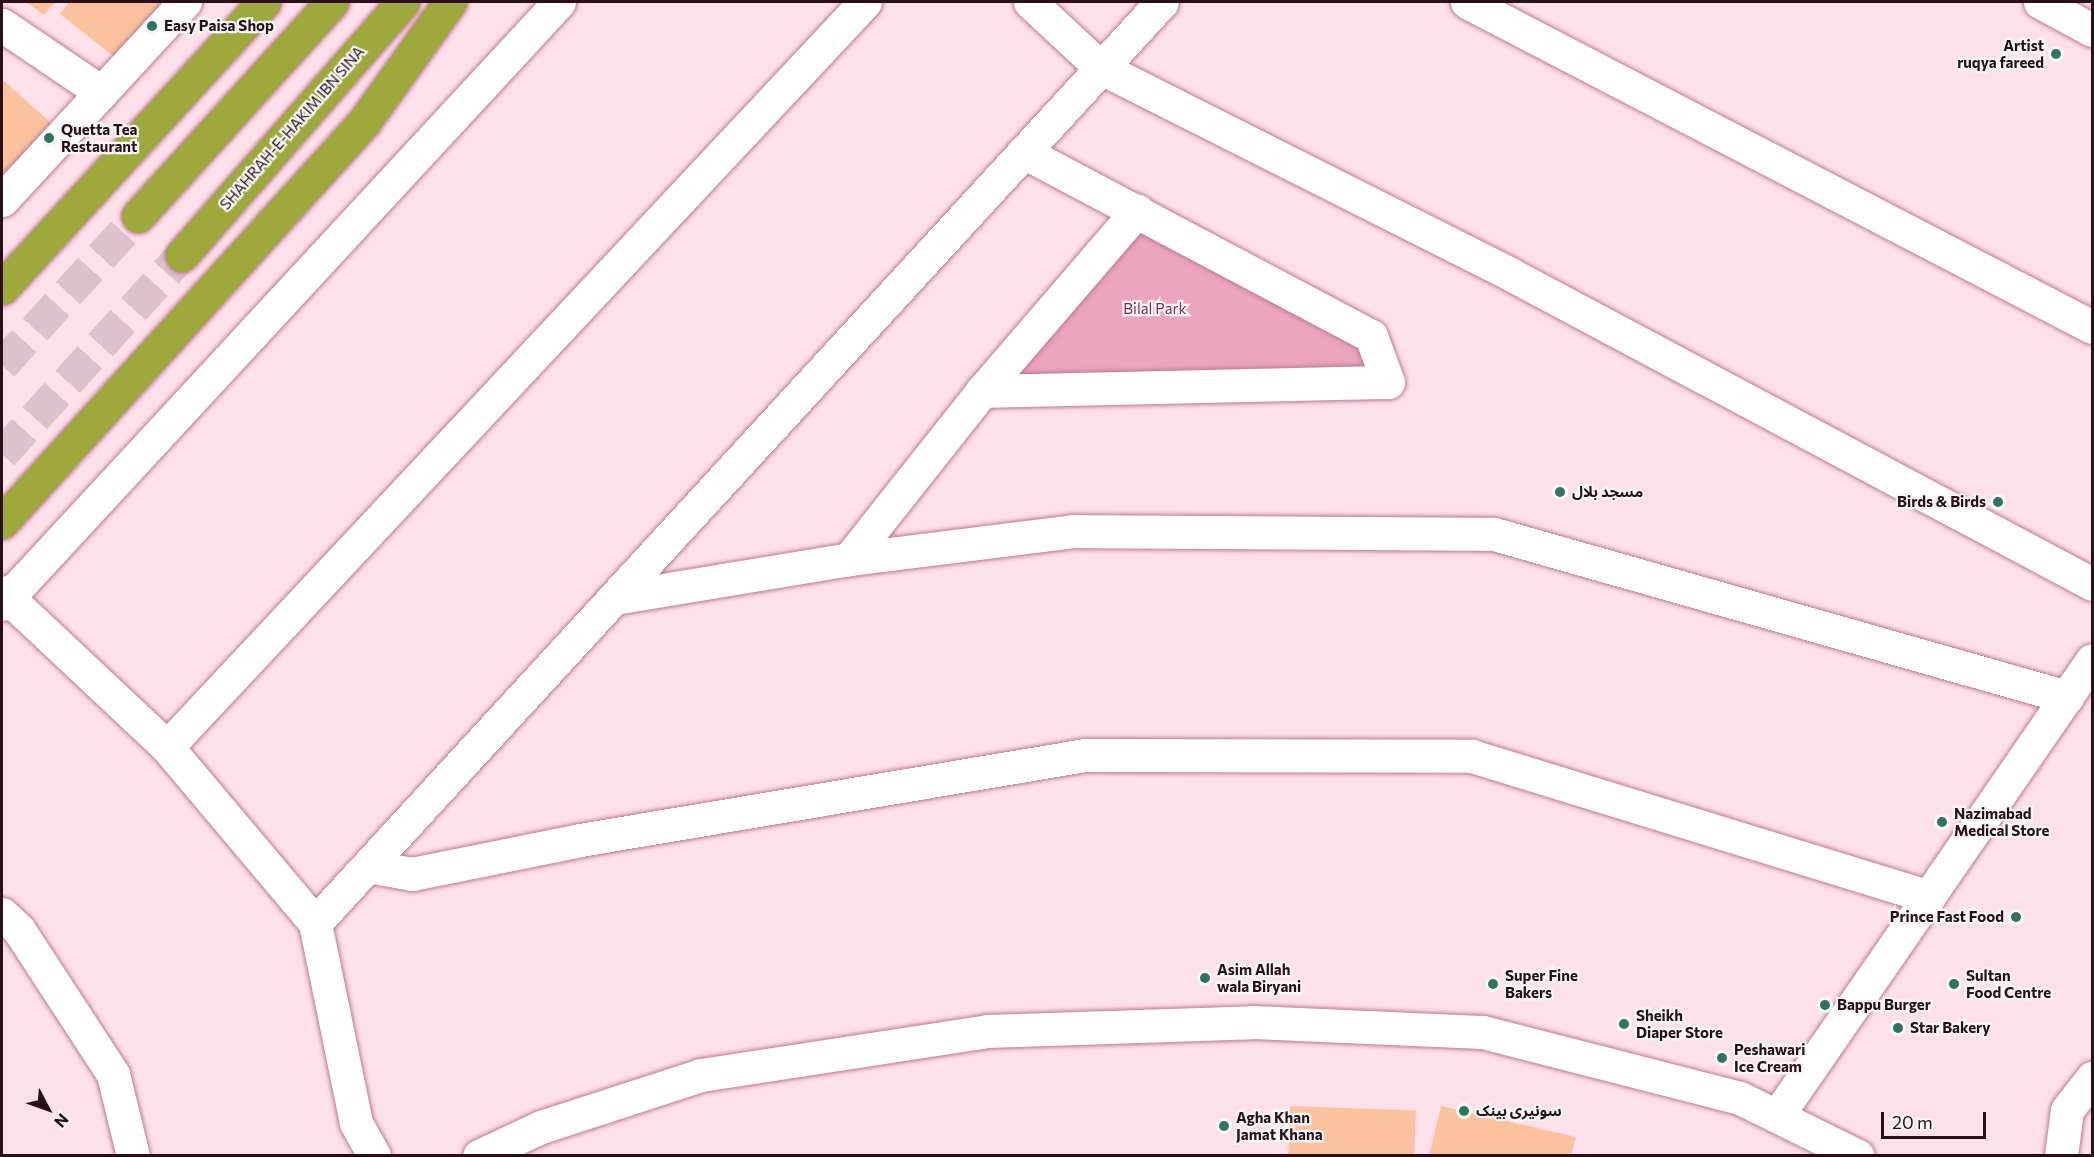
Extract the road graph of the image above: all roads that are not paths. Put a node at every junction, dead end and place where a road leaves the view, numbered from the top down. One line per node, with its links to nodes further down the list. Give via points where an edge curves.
1 (185, 2): 15 (street)
2 (264, 2): 21 (highway)
3 (332, 2): 19 (highway)
4 (403, 2): 20 (highway, SHAHRAH-E-HAKIM IBN SINA)
5 (450, 2): 24 (highway, via 364,122)
6 (559, 2): 27 (street)
7 (866, 2): 31 (street)
8 (1030, 2): 14 (street)
9 (1162, 2): 14 (street)
10 (1467, 2): 22 (street)
11 (2040, 2): 13 (street)
12 (2, 25): 15 (street)
13 (2092, 30)
14 (1101, 68): 16 (street); 26 (street, via 1510,274)
15 (101, 92): 17 (street)
16 (1024, 152): 18 (street); 28 (street)
17 (2, 200)
18 (1137, 212): 23 (street); 23 (street, via 1371,336 1388,382)
19 (138, 216)
20 (182, 255)
21 (2, 288)
22 (2092, 327)
23 (982, 391): 25 (street)
24 (2, 522)
25 (849, 559): 28 (street); 30 (street, via 1075,531 1494,534)
26 (2092, 584)
27 (4, 598): 31 (street)
28 (614, 598): 32 (street)
29 (2092, 660): 30 (street)
30 (2067, 697): 33 (street)
31 (167, 747): 35 (street)
32 (368, 866): 33 (street, via 412,874 580,840 1085,755 1472,756); 35 (street)
33 (1929, 897): 37 (street)
34 (2, 914): 38 (street, via 19,930 113,1074)
35 (315, 923): 39 (street, via 356,1123)
36 (2092, 1078): 42 (street, via 2067,1110)
37 (1777, 1116): 40 (street, via 1740,1098 1483,1032 1253,1022 987,1031 701,1075 541,1127); 41 (street)
38 (133, 1155)
39 (375, 1155)
40 (479, 1155)
41 (1858, 1155)
42 (2061, 1155)

